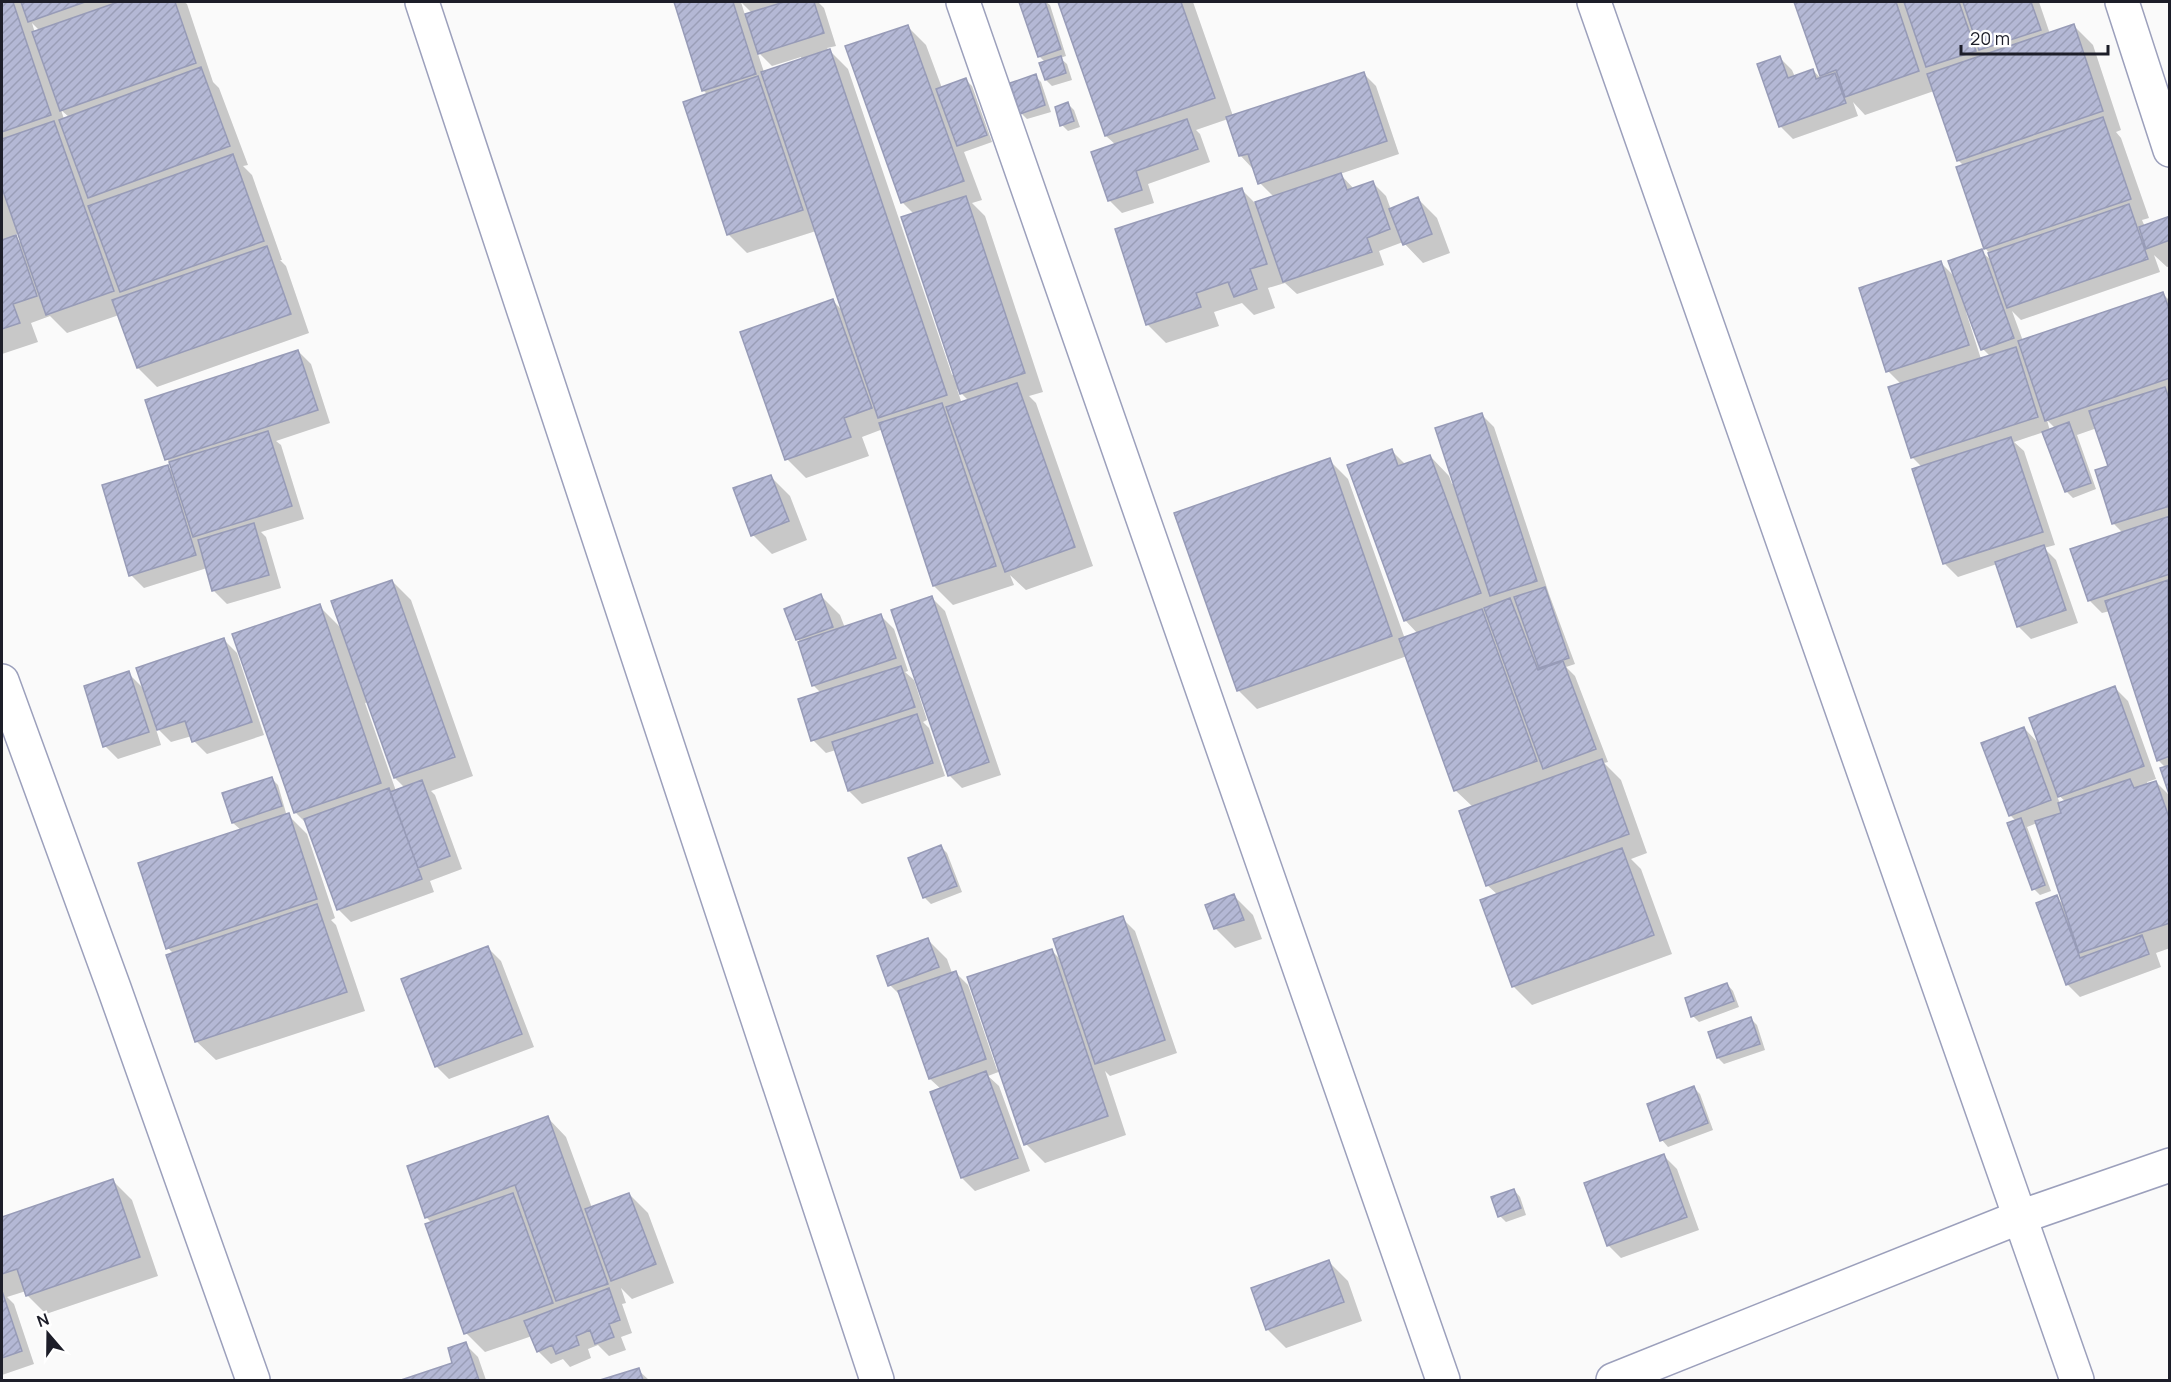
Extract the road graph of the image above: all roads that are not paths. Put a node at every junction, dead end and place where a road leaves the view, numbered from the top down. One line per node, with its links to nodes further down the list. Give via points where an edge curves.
1 (422, 2): 10 (street)
2 (963, 2): 11 (street)
3 (1594, 2): 8 (street)
4 (2122, 2): 5 (street)
5 (2169, 150)
6 (2, 681): 9 (street)
7 (2169, 1164): 8 (street)
8 (2020, 1216): 12 (street); 13 (street)
9 (253, 1380)
10 (877, 1380)
11 (1443, 1380)
12 (1613, 1380)
13 (2077, 1380)

